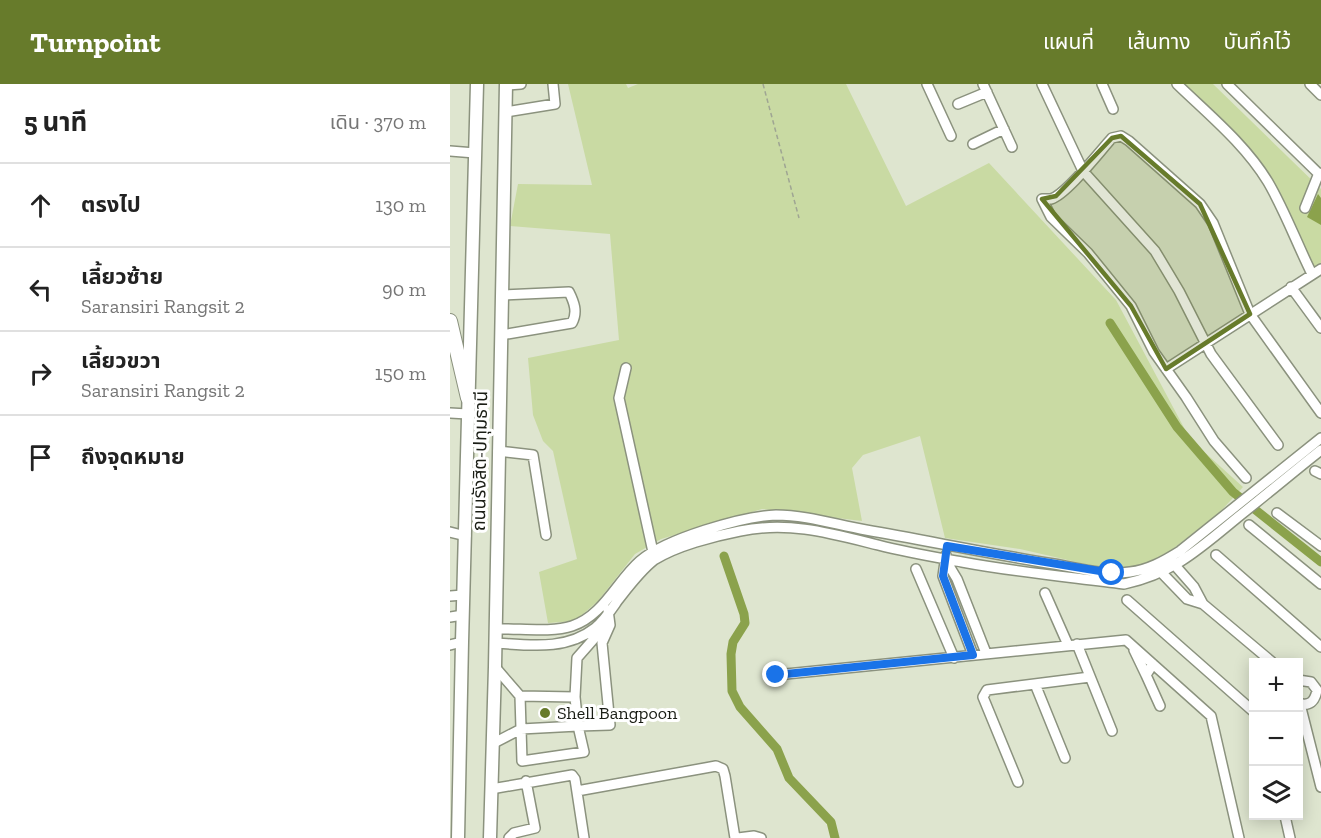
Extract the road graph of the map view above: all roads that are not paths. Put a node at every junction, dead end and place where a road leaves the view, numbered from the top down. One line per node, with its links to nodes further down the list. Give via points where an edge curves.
1 (477, 84): 21 (main road, ถนนรังสิต-ปทุมธานี)
2 (521, 84): 10 (street)
3 (553, 84): 15 (street, via 555,104)
4 (927, 84): 17 (street)
5 (1042, 84): 22 (street)
6 (1102, 84): 14 (street)
7 (1177, 84): 26 (street, via 1258,168)
8 (1227, 84): 23 (street)
9 (1310, 84): 12 (street)
10 (506, 85): 15 (main road, ถนนรังสิต-ปทุมธานี)
11 (985, 88): 13 (street); 16 (street)
12 (1321, 95)
13 (958, 104)
14 (1113, 109)
15 (506, 112): 28 (main road, ถนนรังสิต-ปทุมธานี)
16 (1004, 129): 18 (street); 19 (street)
17 (951, 136)
18 (973, 144)
19 (1012, 147)
20 (450, 151): 21 (street)
21 (475, 153): 36 (main road, ถนนรังสิต-ปทุมธานี)
22 (1083, 171): 29 (street, via 1112,138 1121,136 1188,191 1213,223); 33 (street, via 1155,251); 35 (street, via 1056,196 1042,199 1051,217 1088,253 1131,306)
23 (1320, 174): 24 (street)
24 (1305, 208)
25 (1321, 269): 26 (street)
26 (1312, 274): 27 (street)
27 (1291, 287): 29 (street); 31 (street)
28 (502, 295): 32 (main road, ถนนรังสิต-ปทุมธานี); 32 (street, via 569,292 576,316 572,322)
29 (1250, 314): 33 (street); 37 (street)
30 (450, 321): 36 (highway)
31 (1321, 328)
32 (501, 335): 43 (main road, ถนนรังสิต-ปทุมธานี)
33 (1205, 343): 35 (street); 41 (street)
34 (627, 368): 55 (street, via 619,398)
35 (1166, 369): 44 (street, via 1214,441)
36 (468, 398): 39 (main road, ถนนรังสิต-ปทุมธานี)
37 (1321, 412)
38 (450, 413): 39 (street)
39 (468, 414): 51 (main road, ถนนรังสิต-ปทุมธานี)
40 (1321, 438): 45 (street)
41 (1278, 445)
42 (1321, 450): 45 (street)
43 (498, 451): 50 (street, via 533,455); 72 (main road, ถนนรังสิต-ปทุมธานี)
44 (1246, 478)
45 (1257, 496): 59 (street)
46 (1277, 513): 54 (street)
47 (1249, 525): 64 (street)
48 (450, 532): 51 (street)
49 (875, 532): 52 (street); 53 (street); 55 (street, via 794,517 764,516)
50 (546, 534)
51 (466, 536): 66 (main road, ถนนรังสิต-ปทุมธานี)
52 (877, 545): 57 (street); 70 (street, via 796,527 738,531 654,560)
53 (947, 546): 57 (street); 58 (street)
54 (1321, 546)
55 (652, 552): 70 (street, via 640,560)
56 (1216, 555): 77 (street)
57 (945, 559): 62 (street); 78 (street, via 957,579); 79 (street, via 943,576)
58 (1020, 559): 60 (street, via 1112,573 1140,571); 62 (street)
59 (1172, 562): 60 (street); 63 (street); 69 (street)
60 (1155, 565): 63 (street)
61 (916, 568): 80 (street)
62 (1019, 571): 63 (street, via 1124,584)
63 (1161, 573): 69 (street, via 1187,599)
64 (1321, 584)
65 (1045, 593): 75 (street)
66 (463, 595): 67 (street); 71 (main road, ถนนรังสิต-ปทุมธานี)
67 (450, 596)
68 (1127, 600): 94 (street)
69 (1203, 603): 81 (street)
70 (606, 608): 72 (street, via 573,626); 73 (street, via 597,627 563,644); 91 (street, via 606,626 577,658); 96 (street, via 610,625 602,643 610,725)
71 (456, 616): 74 (main road, ถนนรังสิต-ปทุมธานี)
72 (500, 628): 73 (main road, ถนนรังสิต-ปทุมธานี)
73 (500, 643): 83 (main road, ถนนรังสิต-ปทุมธานี)
74 (456, 644): 99 (main road, ถนนรังสิต-ปทุมธานี)
75 (1073, 645): 76 (street, via 1126,640); 78 (street); 86 (street)
76 (1133, 646): 82 (street); 85 (street)
77 (1321, 647)
78 (986, 653): 79 (street)
79 (973, 655): 80 (street)
80 (954, 658): 84 (street)
81 (1266, 658)
82 (1153, 664): 85 (street); 117 (street, via 1211,716)
83 (495, 667): 90 (street); 100 (main road, ถนนรังสิต-ปทุมธานี)
84 (776, 675)
85 (1146, 675): 93 (street)
86 (1090, 677): 88 (street); 98 (street)
87 (1303, 679): 89 (street)
88 (1035, 684): 102 (street); 104 (street, via 987,690 983,697)
89 (1318, 688): 92 (street, via 1311,703)
90 (520, 696): 91 (street); 97 (street)
91 (575, 697): 96 (street)
92 (1303, 704)
93 (1160, 706)
94 (1249, 708)
95 (1302, 712): 101 (street)
96 (578, 726): 97 (street); 97 (street, via 584,752 522,761)
97 (521, 729): 100 (street)
98 (1112, 732)
99 (455, 733): 108 (main road, ถนนรังสิต-ปทุมธานี)
100 (492, 744): 106 (main road, ถนนรังสิต-ปทุมธานี)
101 (1317, 751): 105 (street)
102 (1065, 758)
103 (526, 781): 106 (street); 107 (street, via 572,775); 110 (street)
104 (1018, 782)
105 (1321, 787)
106 (491, 789): 112 (main road, ถนนรังสิต-ปทุมธานี)
107 (577, 791): 114 (street); 115 (street, via 716,766 723,769)
108 (454, 809): 111 (main road, ถนนรังสิต-ปทุมธานี)
109 (1286, 820): 118 (street)
110 (536, 833): 113 (street, via 514,833)
111 (458, 838)
112 (490, 838)
113 (509, 838)
114 (584, 838)
115 (737, 838): 116 (street)
116 (761, 838)
117 (1239, 838)
118 (1290, 838)

